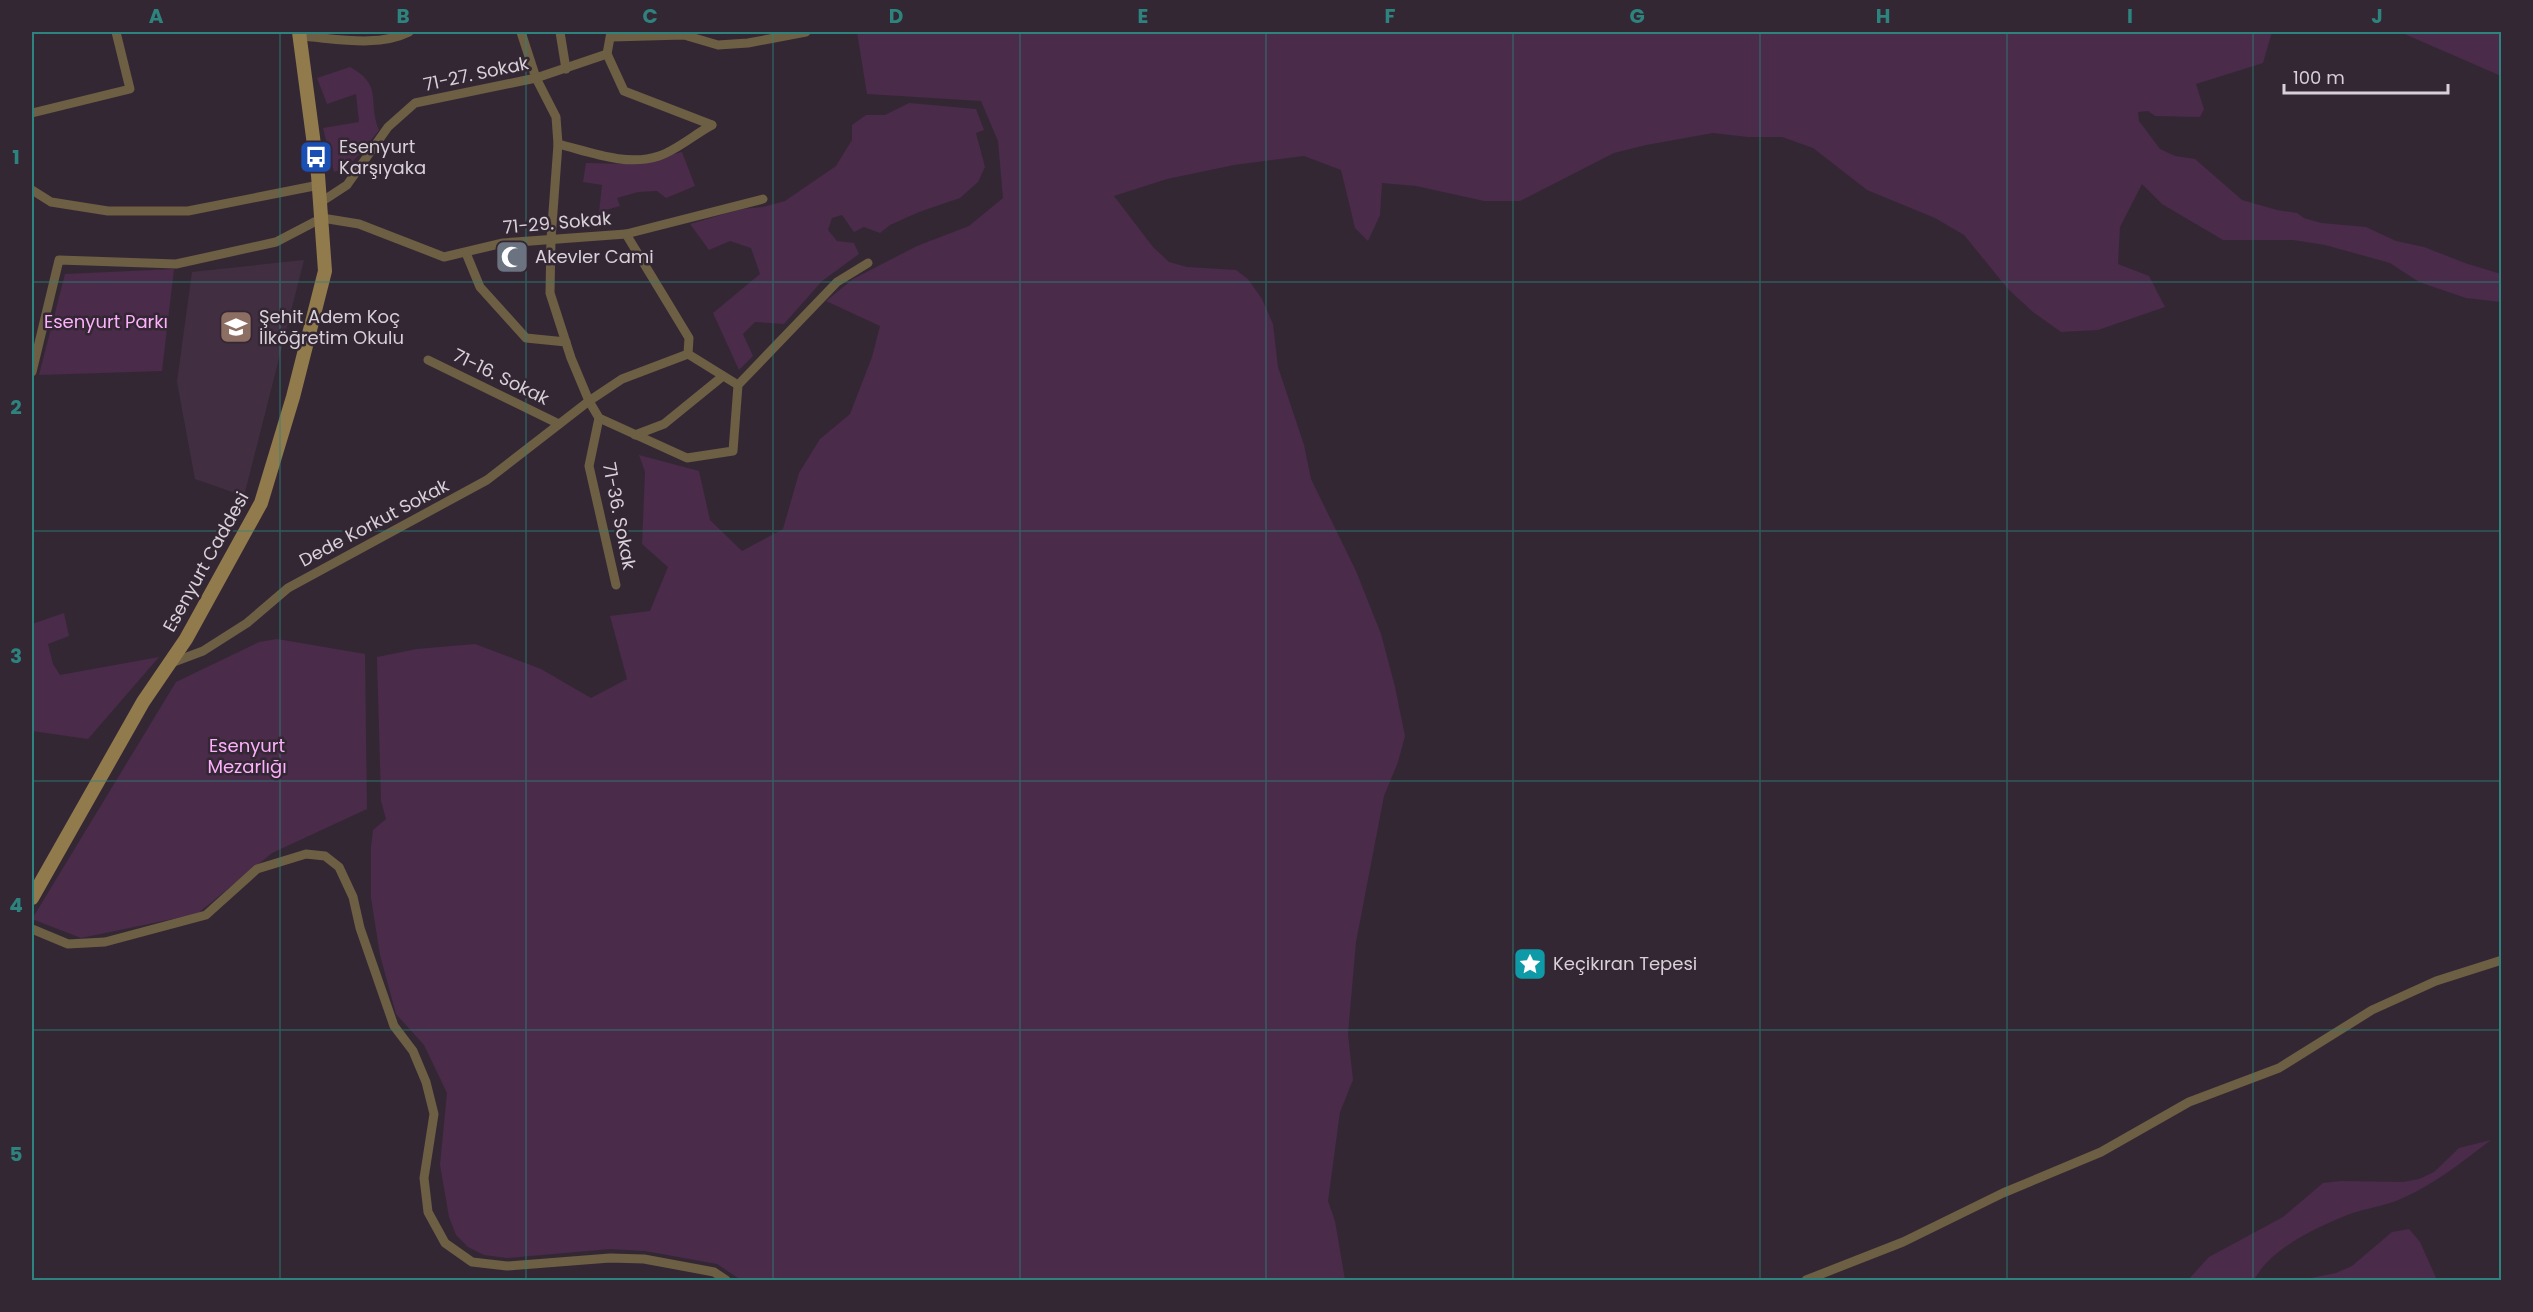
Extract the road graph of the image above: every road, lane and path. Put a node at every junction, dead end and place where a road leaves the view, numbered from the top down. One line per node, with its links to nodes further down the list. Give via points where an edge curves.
1 (116, 32): 14 (street, via 130,89)
2 (410, 32): 7 (street, via 396,38 363,40)
3 (521, 32): 13 (street)
4 (560, 32): 12 (street)
5 (749, 32): 10 (street)
6 (806, 32): 10 (street)
7 (299, 34): 16 (street, Esenyurt Caddesi)
8 (611, 34): 9 (street); 11 (street)
9 (683, 34): 10 (street, via 718,45)
10 (748, 43)
11 (607, 54): 12 (street, 71-27. Sokak); 15 (street, via 624,91 712,125 660,156 636,160)
12 (566, 69): 13 (street, 71-27. Sokak)
13 (536, 78): 15 (street, via 556,117); 19 (street, 71-27. Sokak, via 415,103 388,126 347,185)
14 (32, 113)
15 (558, 144): 22 (street)
16 (319, 185): 17 (street, via 188,211 108,211 51,202); 19 (street, Esenyurt Caddesi)
17 (32, 190)
18 (763, 199): 21 (street, 71-29. Sokak)
19 (321, 202): 20 (street, Esenyurt Caddesi)
20 (322, 218): 23 (street, 71-29. Sokak, via 359,224 444,257); 28 (street, via 276,242 176,264 59,260); 36 (street, Esenyurt Caddesi, via 325,271 261,503)
21 (626, 234): 22 (street, 71-29. Sokak); 26 (street, via 689,338)
22 (551, 239): 23 (street, 71-29. Sokak, via 503,243); 25 (street, via 550,293)
23 (466, 253): 25 (street, via 480,287 526,338)
24 (868, 263): 30 (street, via 837,282)
25 (566, 342): 31 (street)
26 (688, 354): 29 (street); 31 (street, Dede Korkut Sokak, via 622,379)
27 (428, 360): 33 (street, 71-16. Sokak)
28 (32, 372)
29 (723, 376): 30 (street); 34 (street, via 664,424)
30 (738, 385): 34 (street, via 733,451 687,458)
31 (589, 401): 32 (street); 33 (street, Dede Korkut Sokak)
32 (599, 418): 34 (street); 35 (street, 71-36. Sokak, via 589,466)
33 (560, 424): 36 (street, Dede Korkut Sokak, via 486,480 288,588 247,623 203,651)
34 (635, 435)
35 (615, 585)
36 (169, 663): 37 (street, Esenyurt Caddesi)
37 (32, 898)
38 (32, 929): 40 (street, via 68,944 105,942 206,915 257,869 306,854 325,856 339,867 353,897 394,1026 413,1051 426,1082 434,1114 424,1178 428,1212 445,1243 472,1262 507,1266 644,1259 714,1272)
39 (2502, 960): 41 (street, via 2436,981 2372,1010 2279,1068 2189,1102 2101,1152 2003,1193 1903,1242)
40 (726, 1281)
41 (1806, 1281)

